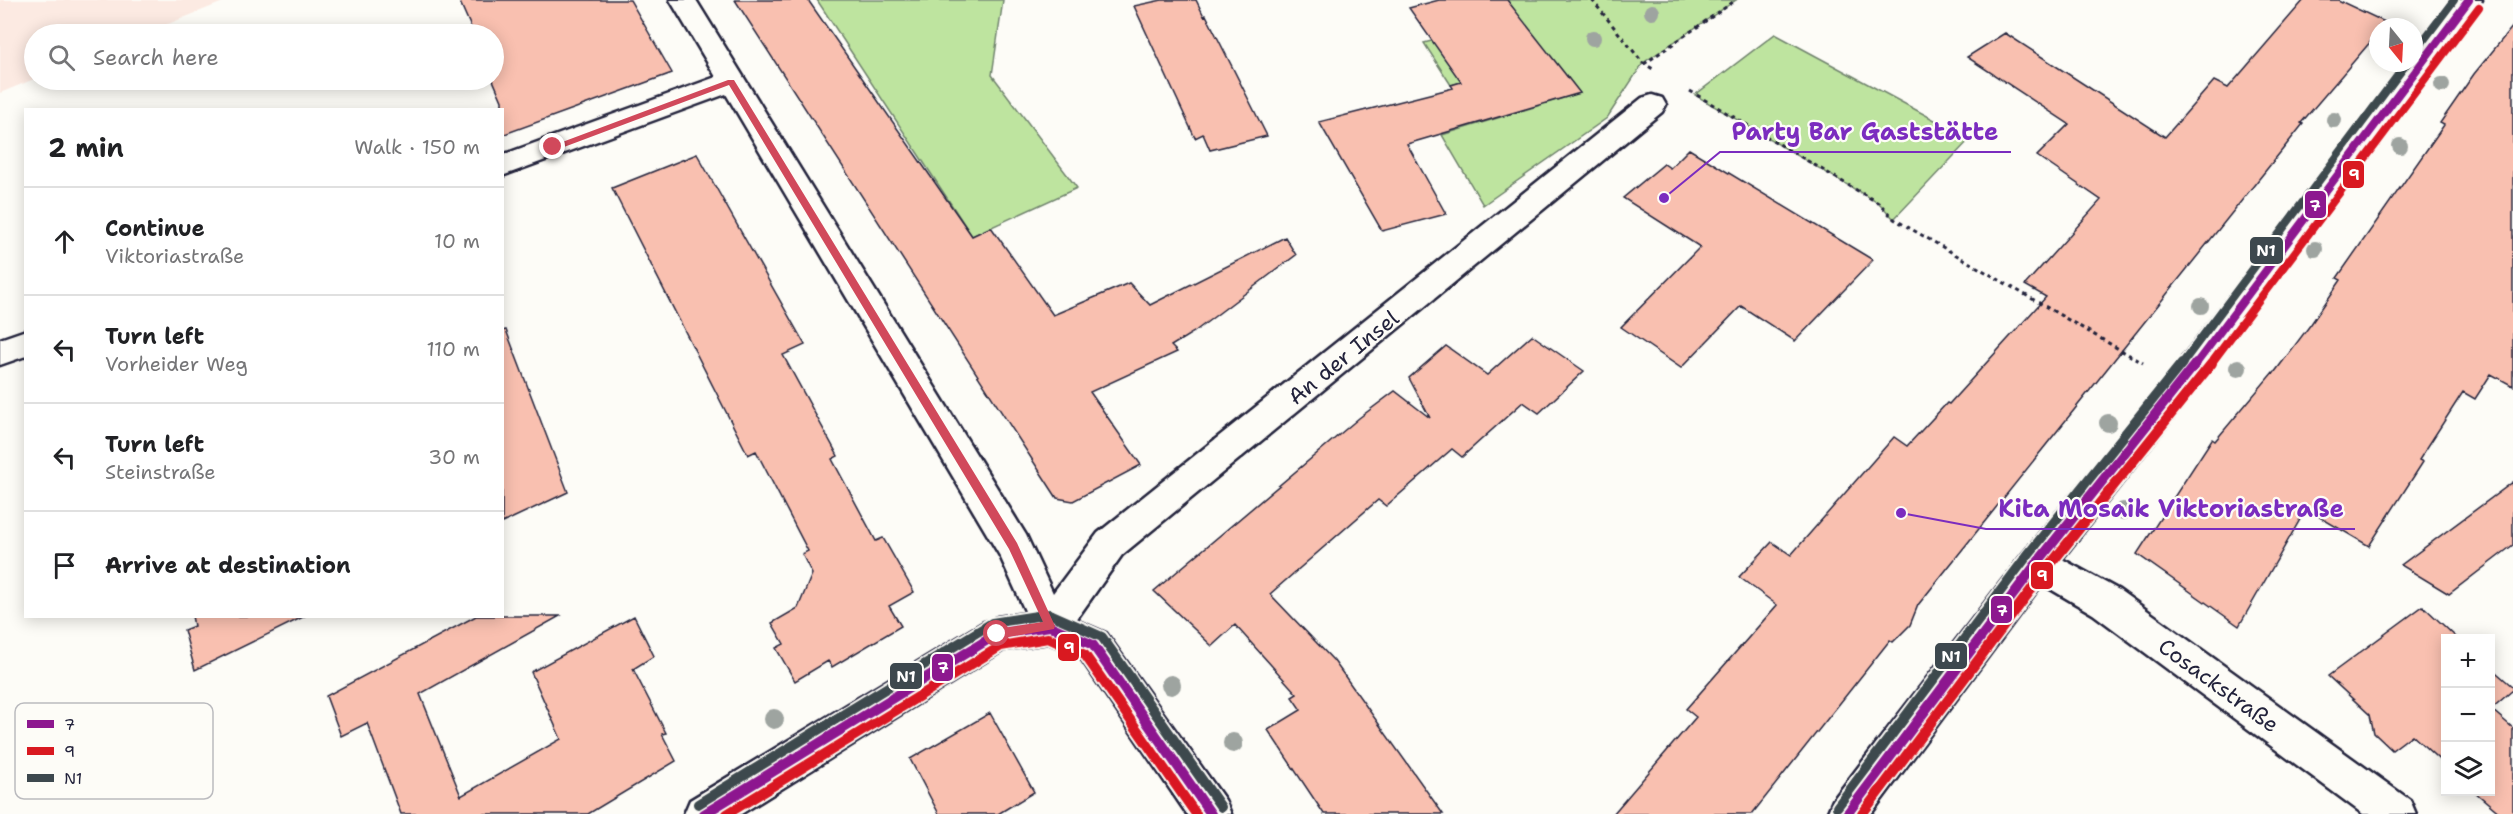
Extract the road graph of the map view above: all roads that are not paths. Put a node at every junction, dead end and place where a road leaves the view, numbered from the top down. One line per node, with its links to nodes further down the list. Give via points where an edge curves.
1 (683, 0): 3 (street)
2 (2469, 0): 8 (street, via 2180,385)
3 (731, 82): 5 (street); 9 (street, via 1013,546)
4 (1652, 105): 9 (street, An der Insel, via 1110,544)
5 (504, 165)
6 (24, 343): 7 (street)
7 (0, 352)
8 (2037, 563): 12 (street); 13 (street, Cosackstraße, via 2106,602)
9 (1050, 626): 10 (street, via 997,634); 11 (street, via 1093,645)
10 (704, 814)
11 (1210, 814)
12 (1847, 814)
13 (2396, 814)

